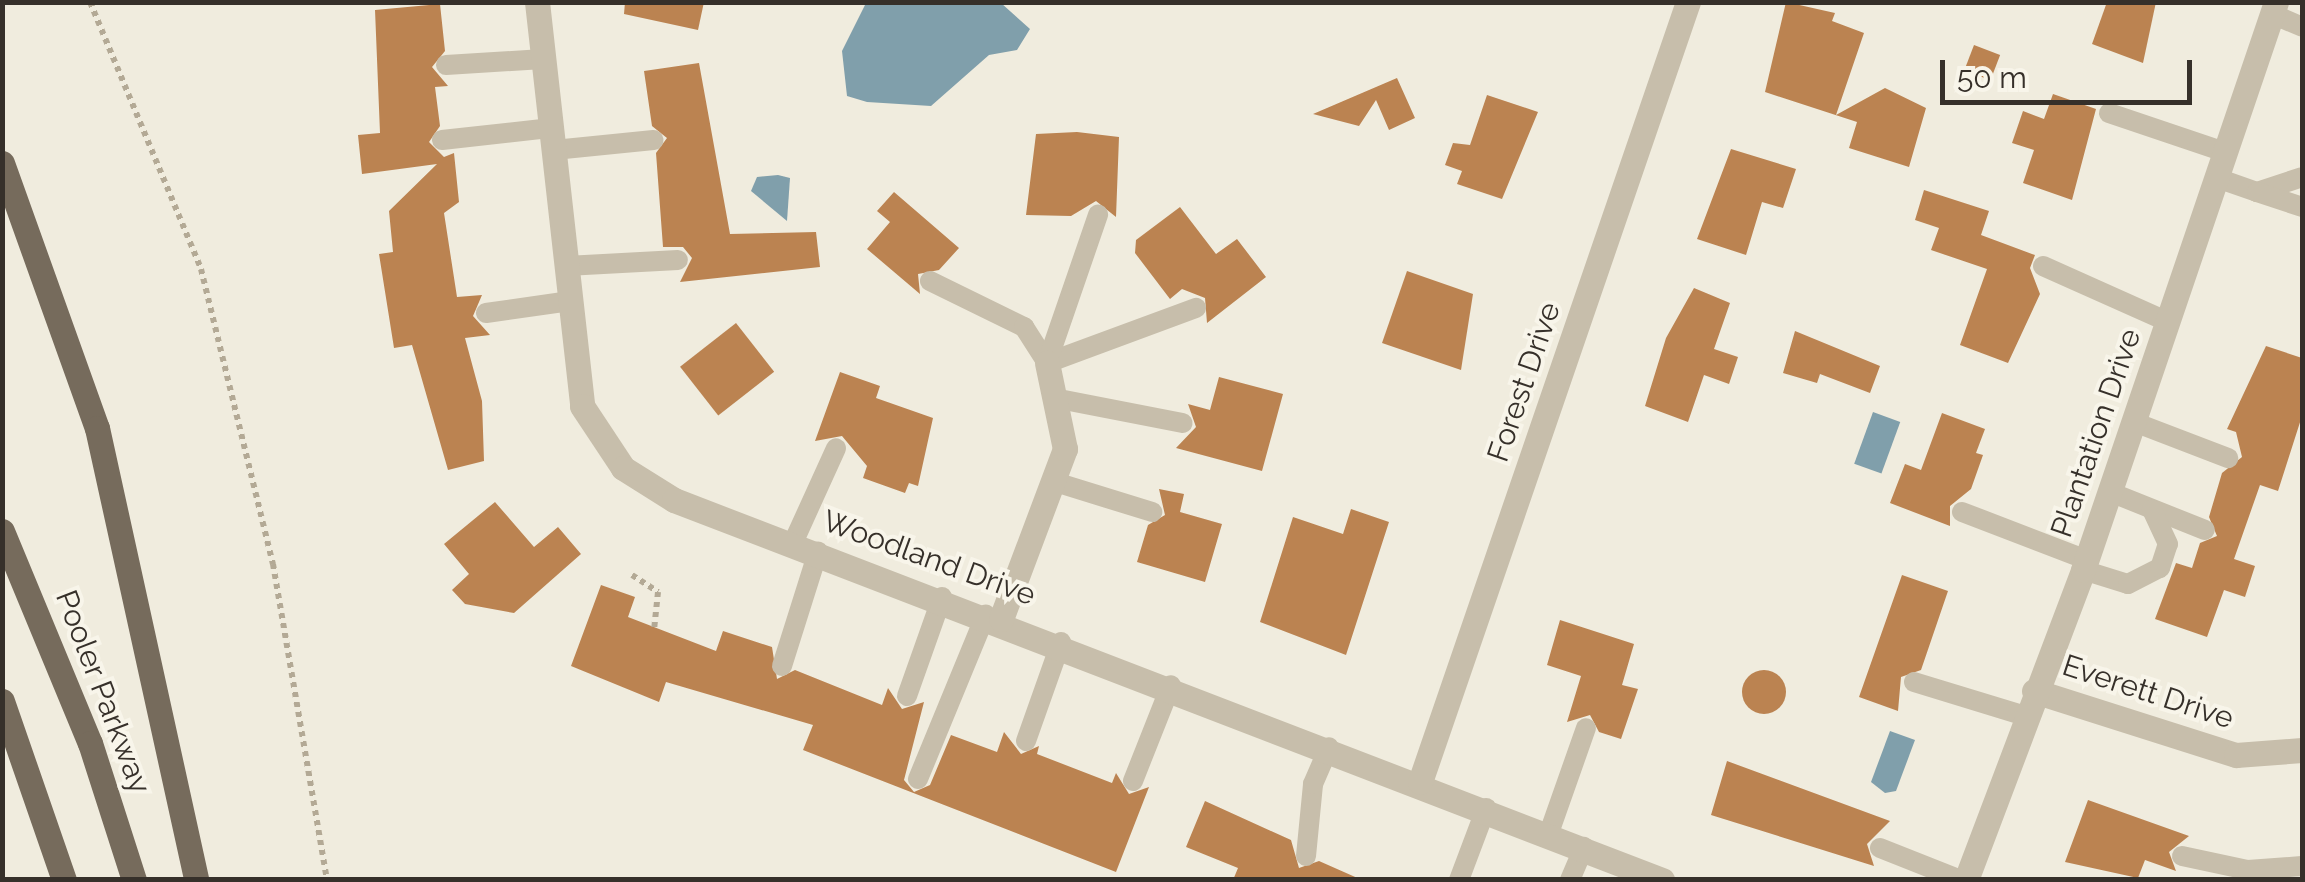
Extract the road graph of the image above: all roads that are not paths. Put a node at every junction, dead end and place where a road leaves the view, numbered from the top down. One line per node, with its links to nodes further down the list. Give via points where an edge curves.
1 (538, 2): 5 (street, Woodland Drive)
2 (1688, 2): 58 (street, Forest Drive)
3 (2274, 8): 4 (lane); 11 (street, Plantation Drive)
4 (2302, 27)
5 (543, 59): 6 (lane); 8 (street, Woodland Drive)
6 (446, 65)
7 (2108, 112): 11 (lane)
8 (552, 139): 9 (lane); 10 (lane); 19 (street, Woodland Drive)
9 (442, 140)
10 (654, 140)
11 (2226, 152): 14 (street, Plantation Drive)
12 (2, 163): 68 (main road, via 97,428)
13 (2302, 177): 15 (lane)
14 (2217, 178): 15 (lane); 25 (street, Plantation Drive)
15 (2257, 192): 16 (lane)
16 (2302, 207)
17 (1098, 215): 26 (lane)
18 (678, 260): 19 (lane)
19 (566, 266): 22 (street, Woodland Drive)
20 (2042, 266): 25 (lane)
21 (930, 282): 26 (lane, via 1024,327)
22 (570, 301): 24 (lane); 39 (street, Woodland Drive, via 582,406 623,468 674,500)
23 (1196, 308): 26 (lane)
24 (486, 313)
25 (2168, 322): 28 (street, Plantation Drive)
26 (1047, 363): 27 (street)
27 (1054, 398): 29 (lane); 32 (street, via 1065,449)
28 (2134, 422): 31 (lane); 33 (street, Plantation Drive)
29 (1183, 423)
30 (836, 448): 39 (lane)
31 (2228, 458)
32 (1052, 482): 35 (lane); 43 (street)
33 (2110, 492): 34 (lane); 41 (street, Plantation Drive)
34 (2152, 509): 37 (lane); 41 (lane, via 2168,544 2146,580)
35 (1152, 512)
36 (1962, 512): 41 (lane)
37 (2205, 530)
38 (2, 531): 67 (main road, Pooler Parkway, via 90,743)
39 (792, 543): 40 (street, Woodland Drive)
40 (818, 552): 42 (street, Woodland Drive); 45 (lane)
41 (2085, 565): 48 (street, Plantation Drive)
42 (942, 597): 43 (street, Woodland Drive); 49 (lane)
43 (993, 616): 44 (street, Woodland Drive); 56 (lane)
44 (1061, 642): 47 (street, Woodland Drive); 53 (lane)
45 (782, 666)
46 (1914, 682): 51 (lane)
47 (1170, 685): 54 (street, Woodland Drive); 57 (lane)
48 (2034, 690): 51 (street, Plantation Drive); 55 (street, Everett Drive, via 2236,755)
49 (907, 696)
50 (2, 702): 66 (main road)
51 (2024, 716): 72 (street, Plantation Drive)
52 (1586, 728): 60 (lane)
53 (1026, 741)
54 (1329, 747): 58 (street, Woodland Drive); 63 (lane, via 1313,784)
55 (2302, 750)
56 (918, 779)
57 (1133, 781)
58 (1420, 782): 59 (street, Woodland Drive)
59 (1486, 808): 60 (street, Woodland Drive); 69 (lane)
60 (1549, 833): 61 (street, Woodland Drive)
61 (1584, 847): 70 (lane); 71 (street, Woodland Drive)
62 (1880, 848): 72 (lane)
63 (1306, 856)
64 (2182, 856): 65 (lane, via 2248,870)
65 (2302, 866)
66 (64, 880)
67 (134, 880)
68 (196, 880)
69 (1459, 880)
70 (1570, 880)
71 (1662, 880)
72 (1963, 880)

